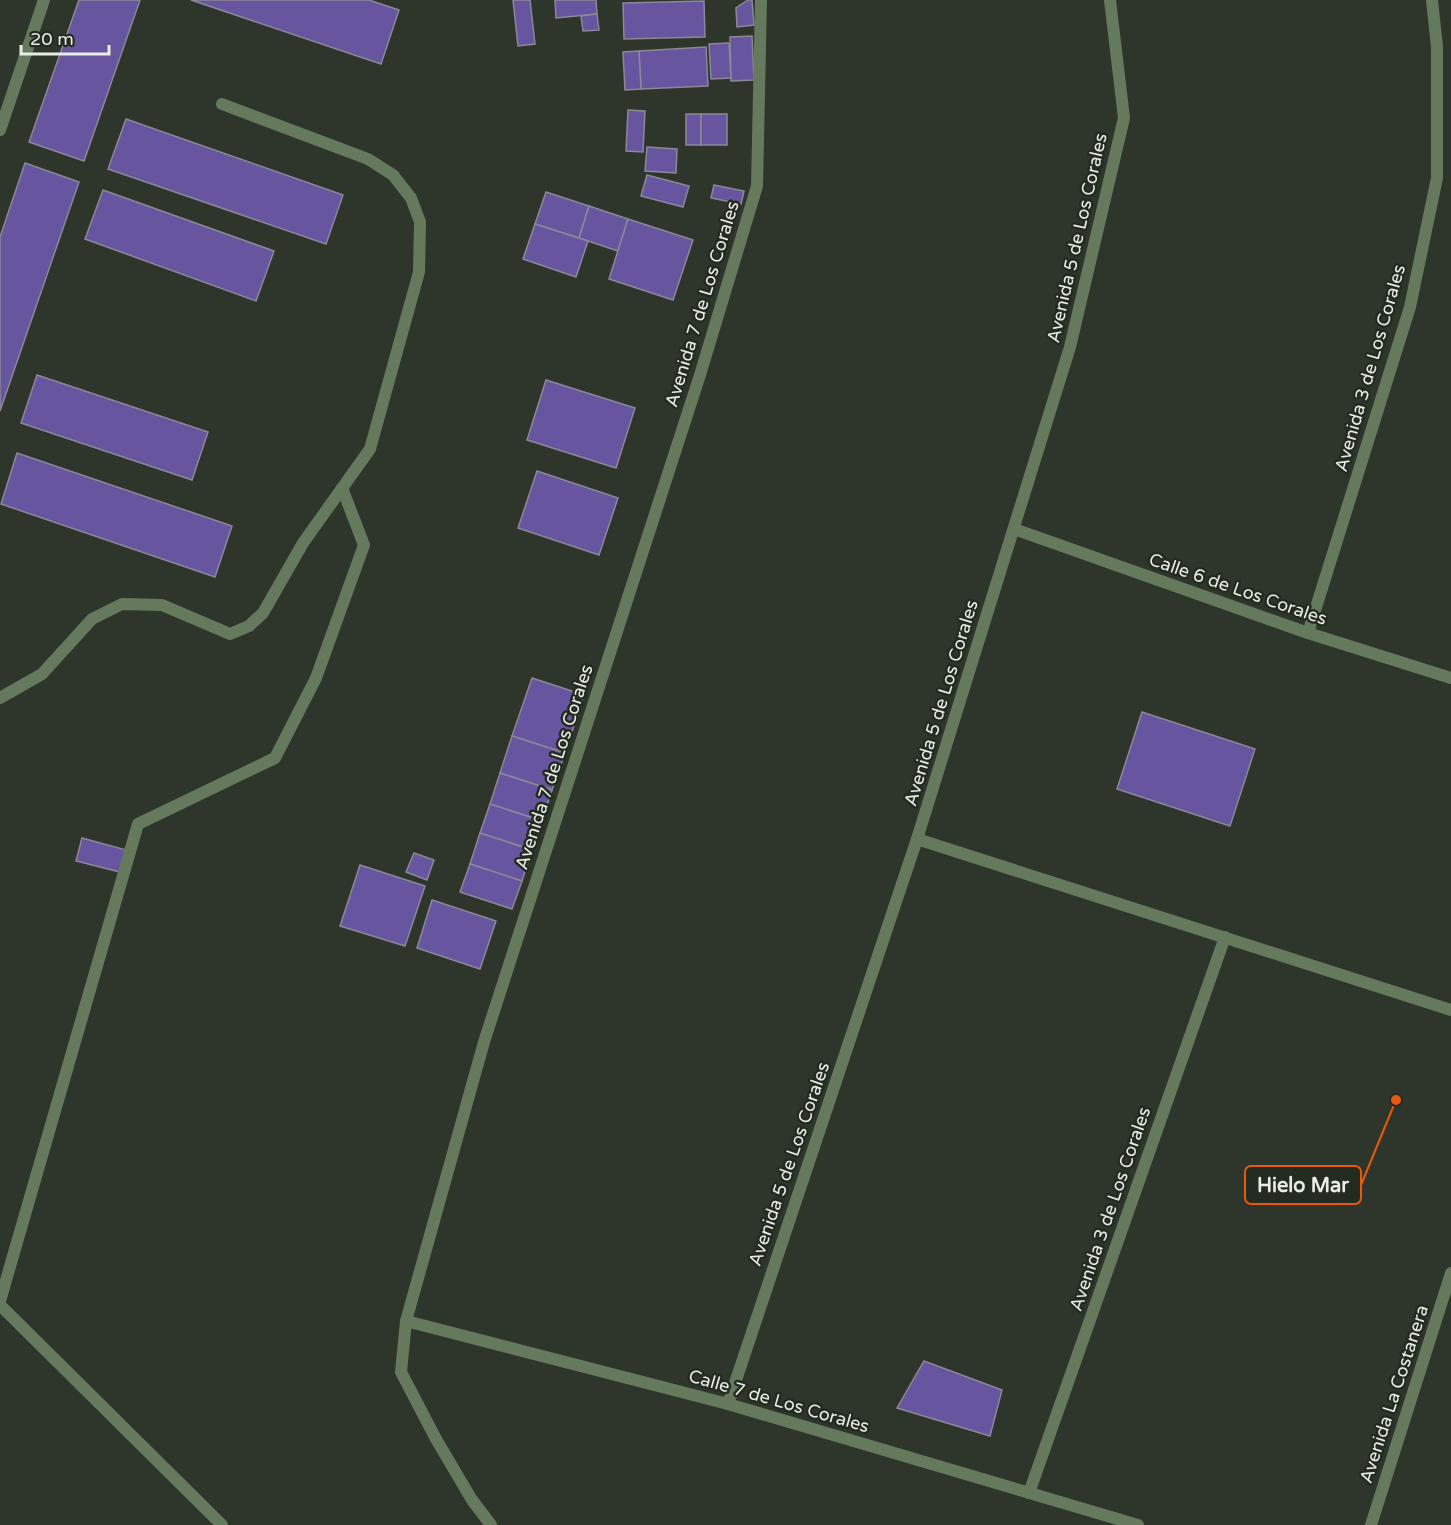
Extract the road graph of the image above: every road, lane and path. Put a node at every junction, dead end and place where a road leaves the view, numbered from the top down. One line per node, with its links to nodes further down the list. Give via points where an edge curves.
1 (44, 0): 6 (street)
2 (761, 0): 17 (street, Avenida 7 de Los Corales, via 757,186 700,375 484,1042)
3 (1110, 0): 8 (street, Avenida 5 de Los Corales, via 1124,118 1070,347)
4 (1432, 0): 9 (street, Avenida 3 de Los Corales, via 1437,47 1437,178 1410,307)
5 (222, 104): 7 (street, via 368,159 393,175 411,198 420,222 419,272 370,449)
6 (0, 130)
7 (342, 488): 11 (street, via 303,543 263,613 249,626 230,634 162,605 122,604 92,619 42,674); 16 (street, via 364,545 316,678 275,758 138,824)
8 (1014, 529): 9 (street, Calle 6 de Los Corales); 12 (street, Avenida 5 de Los Corales)
9 (1308, 633): 10 (street, Calle 6 de Los Corales)
10 (1451, 678)
11 (0, 698)
12 (917, 839): 13 (street); 18 (street, Avenida 5 de Los Corales)
13 (1225, 937): 14 (street); 19 (street, Avenida 3 de Los Corales)
14 (1451, 1010)
15 (1451, 1273): 23 (street, Avenida La Costanera)
16 (0, 1303): 20 (street)
17 (406, 1321): 18 (street, Calle 7 de Los Corales); 21 (street, Avenida 7 de Los Corales, via 401,1372 436,1439)
18 (728, 1404): 19 (street, Calle 7 de Los Corales)
19 (1029, 1493): 22 (street, Calle 7 de Los Corales)
20 (222, 1525)
21 (491, 1525)
22 (1138, 1525)
23 (1371, 1525)

